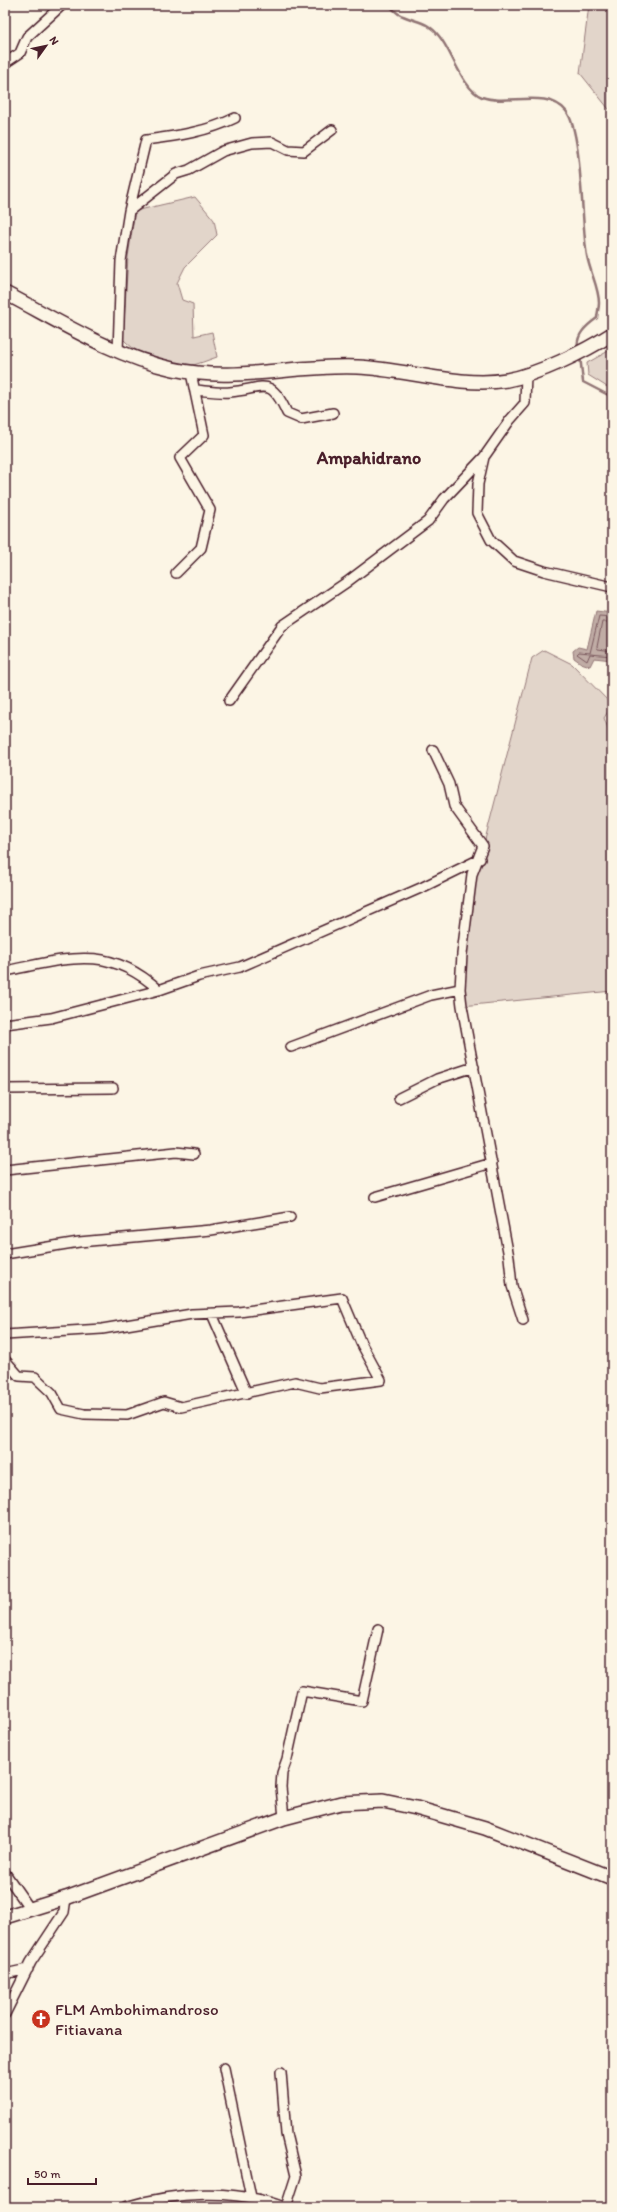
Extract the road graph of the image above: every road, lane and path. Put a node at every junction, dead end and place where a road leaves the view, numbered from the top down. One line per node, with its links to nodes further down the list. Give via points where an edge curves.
1 (62, 5): 2 (street, via 27,37 20,53)
2 (5, 63)
3 (235, 118): 5 (street, via 219,126 146,140)
4 (332, 130): 5 (street, via 304,151 288,150 272,142 252,143 223,151 189,170 175,174)
5 (129, 211): 8 (street, via 121,261)
6 (5, 292): 8 (street)
7 (612, 334): 10 (street, via 578,353)
8 (118, 352): 9 (street)
9 (192, 373): 10 (street, via 218,375 357,367 480,380 507,380); 11 (street)
10 (526, 374): 13 (street, via 525,403)
11 (195, 390): 12 (street, via 230,392 267,386 279,394 287,413 301,419); 14 (street, via 204,435 180,458 210,510 201,548)
12 (333, 413)
13 (484, 456): 15 (street, via 478,484 478,513 491,540 514,561); 16 (street, via 444,499 428,521 347,582 282,626)
14 (176, 574)
15 (612, 587)
16 (229, 701)
17 (433, 750): 18 (street, via 449,784 454,806 483,846)
18 (480, 859): 20 (street, via 472,874); 21 (street, via 423,887 240,967 199,976)
19 (5, 971): 21 (street, via 75,958 102,958 123,965)
20 (460, 989): 23 (street, via 416,1000); 24 (street)
21 (160, 990): 22 (street, via 51,1018)
22 (5, 1024)
23 (291, 1047)
24 (474, 1067): 27 (street, via 437,1079); 29 (street)
25 (113, 1088): 26 (street)
26 (5, 1089)
27 (399, 1098)
28 (194, 1154): 30 (street, via 176,1152)
29 (492, 1163): 31 (street); 35 (street, via 512,1286)
30 (5, 1170)
31 (375, 1197)
32 (290, 1217): 33 (street, via 211,1230 78,1242)
33 (5, 1254)
34 (212, 1314): 36 (street, via 192,1314 102,1329); 38 (street); 38 (street, via 342,1298 361,1344 381,1380 320,1388 295,1382)
35 (523, 1320)
36 (5, 1335)
37 (5, 1360): 38 (street, via 19,1376 35,1377 52,1393 61,1409 84,1414 126,1415 164,1402 181,1407)
38 (247, 1394)
39 (378, 1629): 40 (street, via 362,1701 302,1691 282,1773)
40 (284, 1818): 42 (street, via 341,1803 383,1801 485,1828); 43 (street)
41 (5, 1873): 44 (street)
42 (612, 1878)
43 (66, 1898): 44 (street); 46 (street, via 64,1912)
44 (30, 1909): 45 (street)
45 (5, 1917)
46 (28, 1969): 47 (street); 48 (street)
47 (5, 1974)
48 (5, 2014)
49 (224, 2068): 51 (street)
50 (281, 2072): 53 (street, via 286,2134 296,2176)
51 (251, 2197): 52 (street, via 188,2195 145,2201); 53 (street)
52 (125, 2207)
53 (285, 2207)

